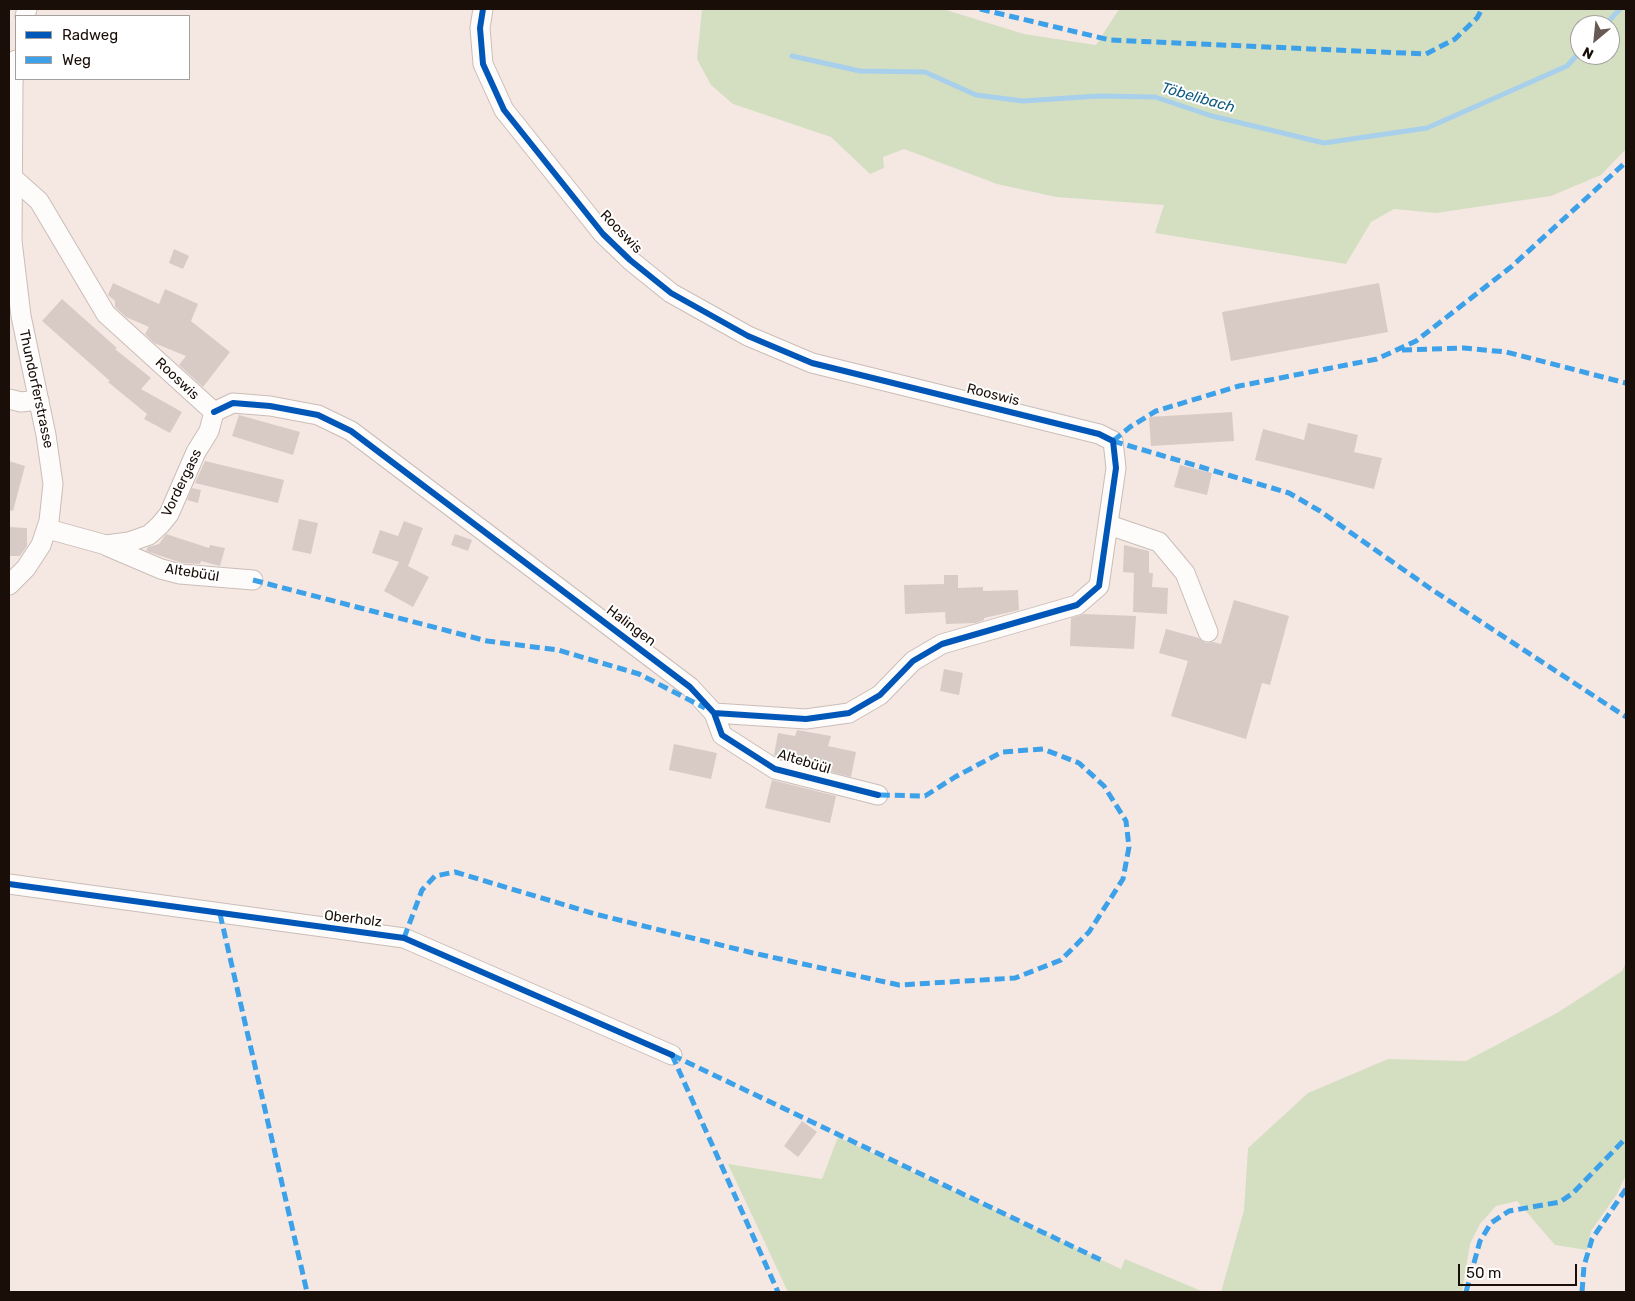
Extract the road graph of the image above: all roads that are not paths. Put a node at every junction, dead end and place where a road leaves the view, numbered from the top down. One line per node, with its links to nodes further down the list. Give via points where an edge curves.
1 (483, 9): 7 (street, Rooswis, via 480,28 483,64 504,110 603,234 630,260 671,293 748,336 812,363 1099,434 1113,442 1116,468)
2 (15, 71): 3 (street, Thundorferstrasse)
3 (11, 176): 5 (street, Thundorferstrasse, via 14,260 21,316); 6 (street, Rooswis, via 39,202 106,314)
4 (9, 399): 5 (street, via 21,402)
5 (39, 400): 8 (street, Thundorferstrasse, via 53,484)
6 (214, 412): 9 (street, Vordergass, via 209,431 160,526 149,535); 13 (street, Halingen, via 233,404 270,406 318,415 351,432 690,687)
7 (1109, 525): 12 (street, via 1159,542 1185,574); 13 (street, Rooswis, via 1099,586 1077,605 942,644 913,661 880,695 849,713 806,719)
8 (48, 530): 9 (street, Vordergass); 11 (street, Thundorferstrasse, via 26,568)
9 (106, 545): 10 (street, Altebüül, via 180,574)
10 (253, 580)
11 (9, 585)
12 (1208, 632)
13 (714, 713): 14 (street, Altebüül, via 722,735 775,769)
14 (878, 795)
15 (9, 884): 16 (street, Oberholz, via 404,938)
16 (672, 1055)

